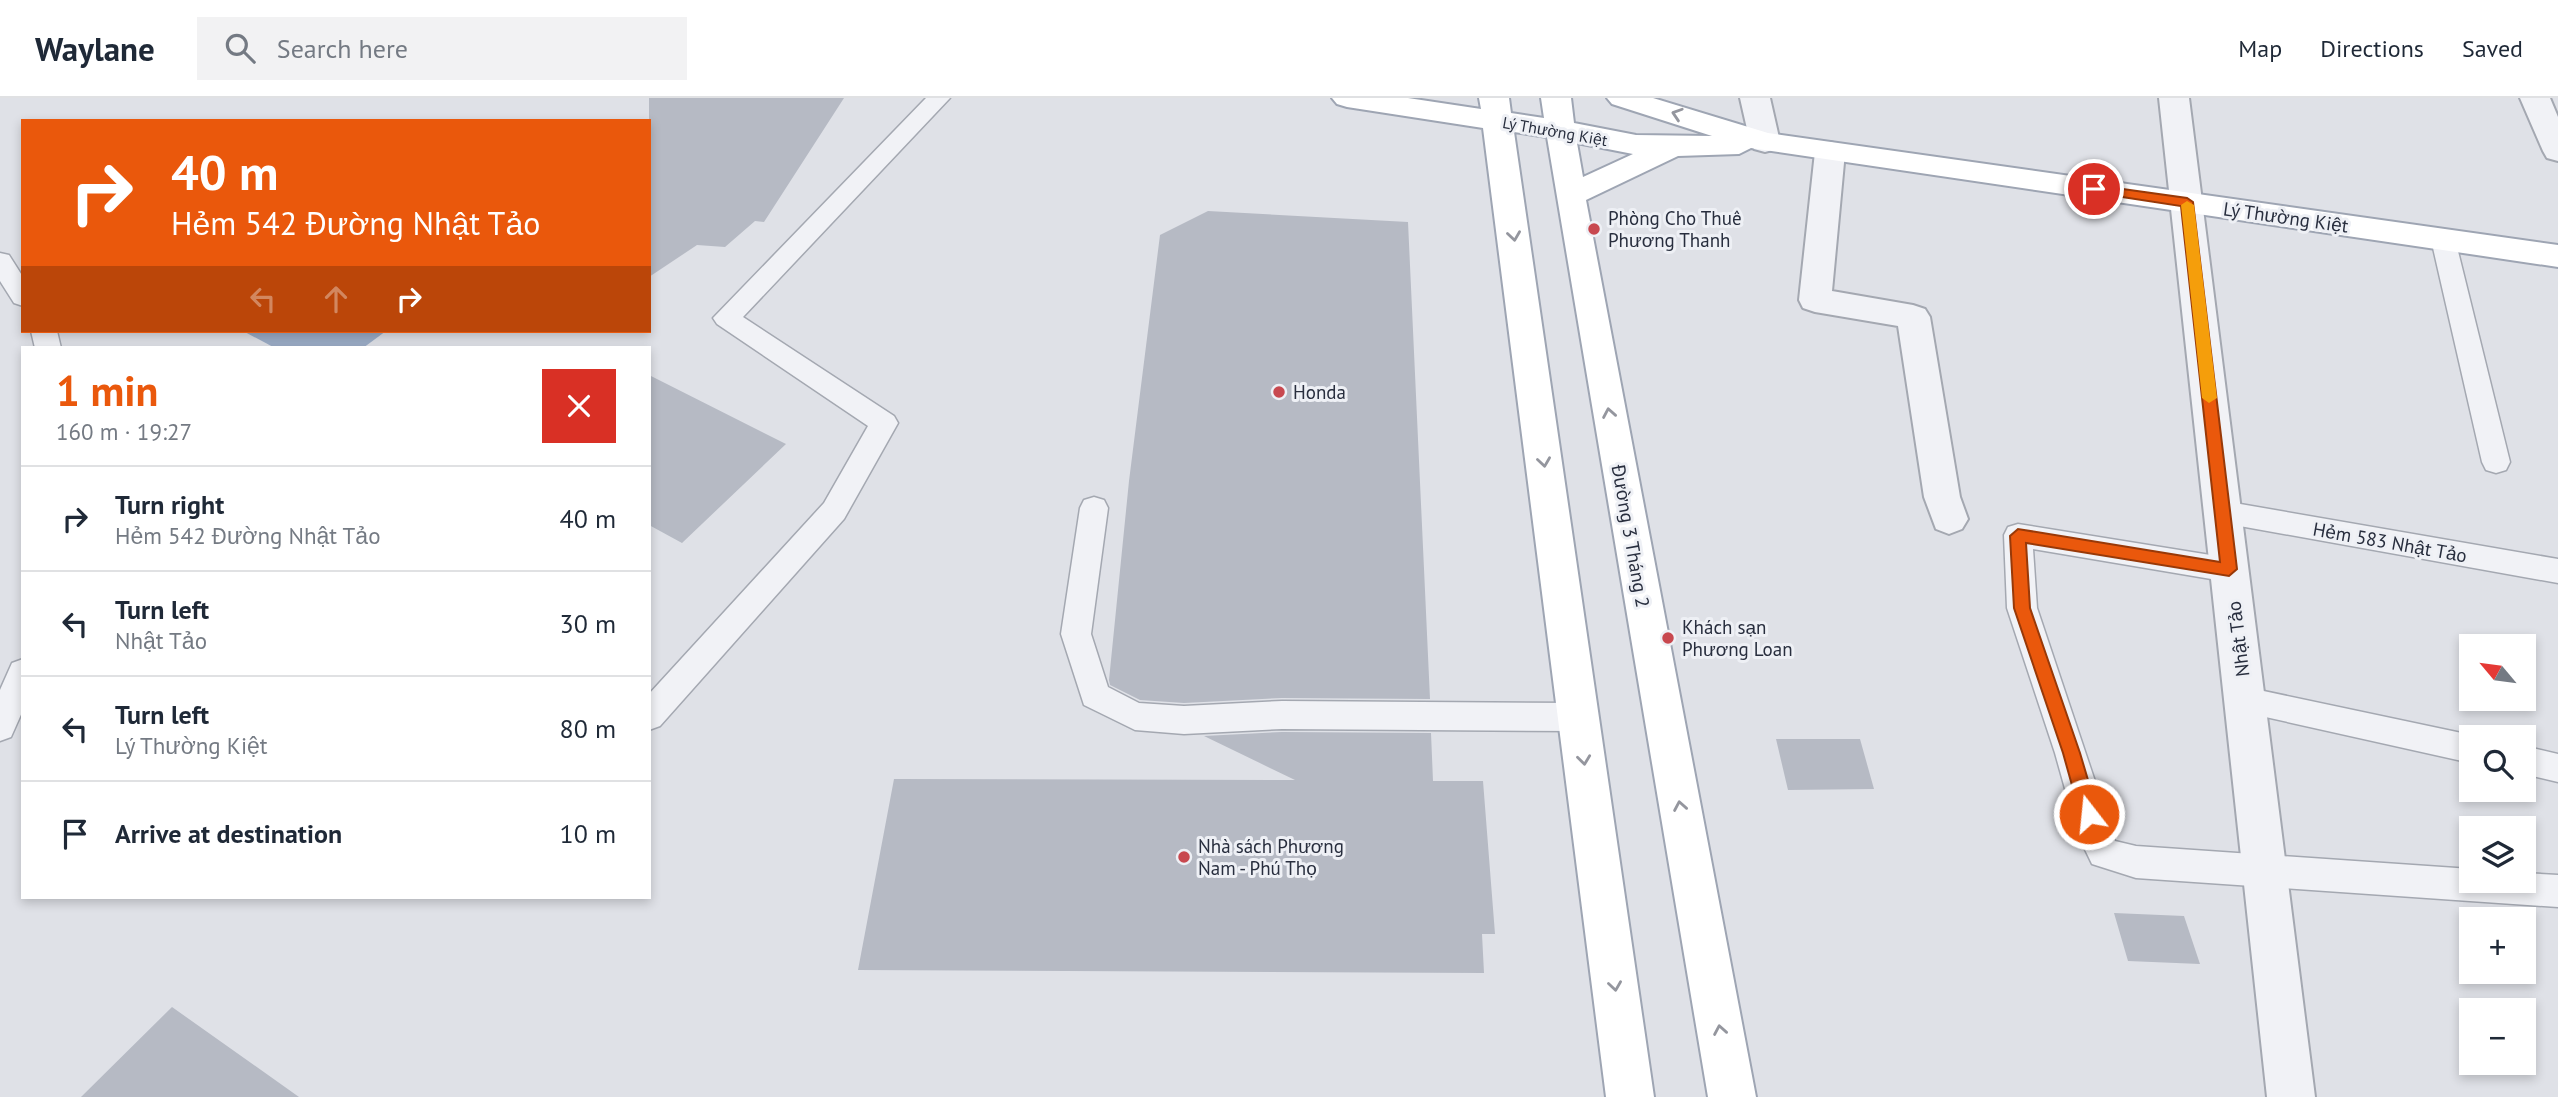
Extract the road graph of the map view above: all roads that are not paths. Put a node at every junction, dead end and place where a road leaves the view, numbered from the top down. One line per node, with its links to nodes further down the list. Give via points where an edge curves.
1 (939, 98): 29 (lane, via 726,318 884,423 834,511)
2 (1347, 98): 7 (main road, Lý Thường Kiệt)
3 (1622, 98): 10 (main road, Lý Thường Kiệt, one-way to 3)
4 (1755, 98): 10 (street)
5 (2174, 98): 16 (street, Nhật Tảo)
6 (2535, 98): 12 (street)
7 (1409, 107): 8 (main road, Lý Thường Kiệt); 14 (main road, via 1454,133)
8 (1496, 109): 9 (main road, Lý Thường Kiệt); 14 (main road)
9 (1558, 114): 11 (main road, Lý Thường Kiệt, via 1636,145); 15 (main road, Đường 3 Tháng 2)
10 (1765, 142): 11 (main road, Lý Thường Kiệt); 13 (main road, Lý Thường Kiệt)
11 (1674, 147): 15 (main road)
12 (2558, 151)
13 (1830, 152): 16 (main road, Lý Thường Kiệt); 24 (street, via 1815,300 1913,317)
14 (1505, 178): 30 (main road, one-way to 30)
15 (1570, 195): 38 (main road, Đường 3 Tháng 2, one-way to 15)
16 (2187, 202): 17 (main road, Lý Thường Kiệt); 23 (street, Nhật Tảo)
17 (2443, 239): 18 (main road, Lý Thường Kiệt); 21 (lane)
18 (2558, 256)
19 (0, 261): 20 (lane)
20 (21, 294)
21 (2496, 462)
22 (1094, 508): 30 (lane, via 1076,634 1095,696 1135,716 1184,720 1282,715)
23 (2223, 512): 25 (street, Nhật Tảo); 26 (lane, Hẻm 583 Nhật Tảo)
24 (1949, 519)
25 (2229, 569): 28 (street, Nhật Tảo); 35 (lane, via 2018,536 2022,608 2095,835 2105,853 2136,862)
26 (2558, 571)
27 (21, 677): 31 (lane)
28 (2245, 700): 32 (lane); 35 (street, Nhật Tảo)
29 (651, 714)
30 (1578, 717): 37 (main road, one-way to 37)
31 (0, 727)
32 (2459, 746)
33 (2536, 763): 34 (lane)
34 (2558, 768)
35 (2264, 871): 36 (lane); 39 (street, Nhật Tảo)
36 (2558, 891)
37 (1630, 1097)
38 (1732, 1097)
39 (2291, 1097)

